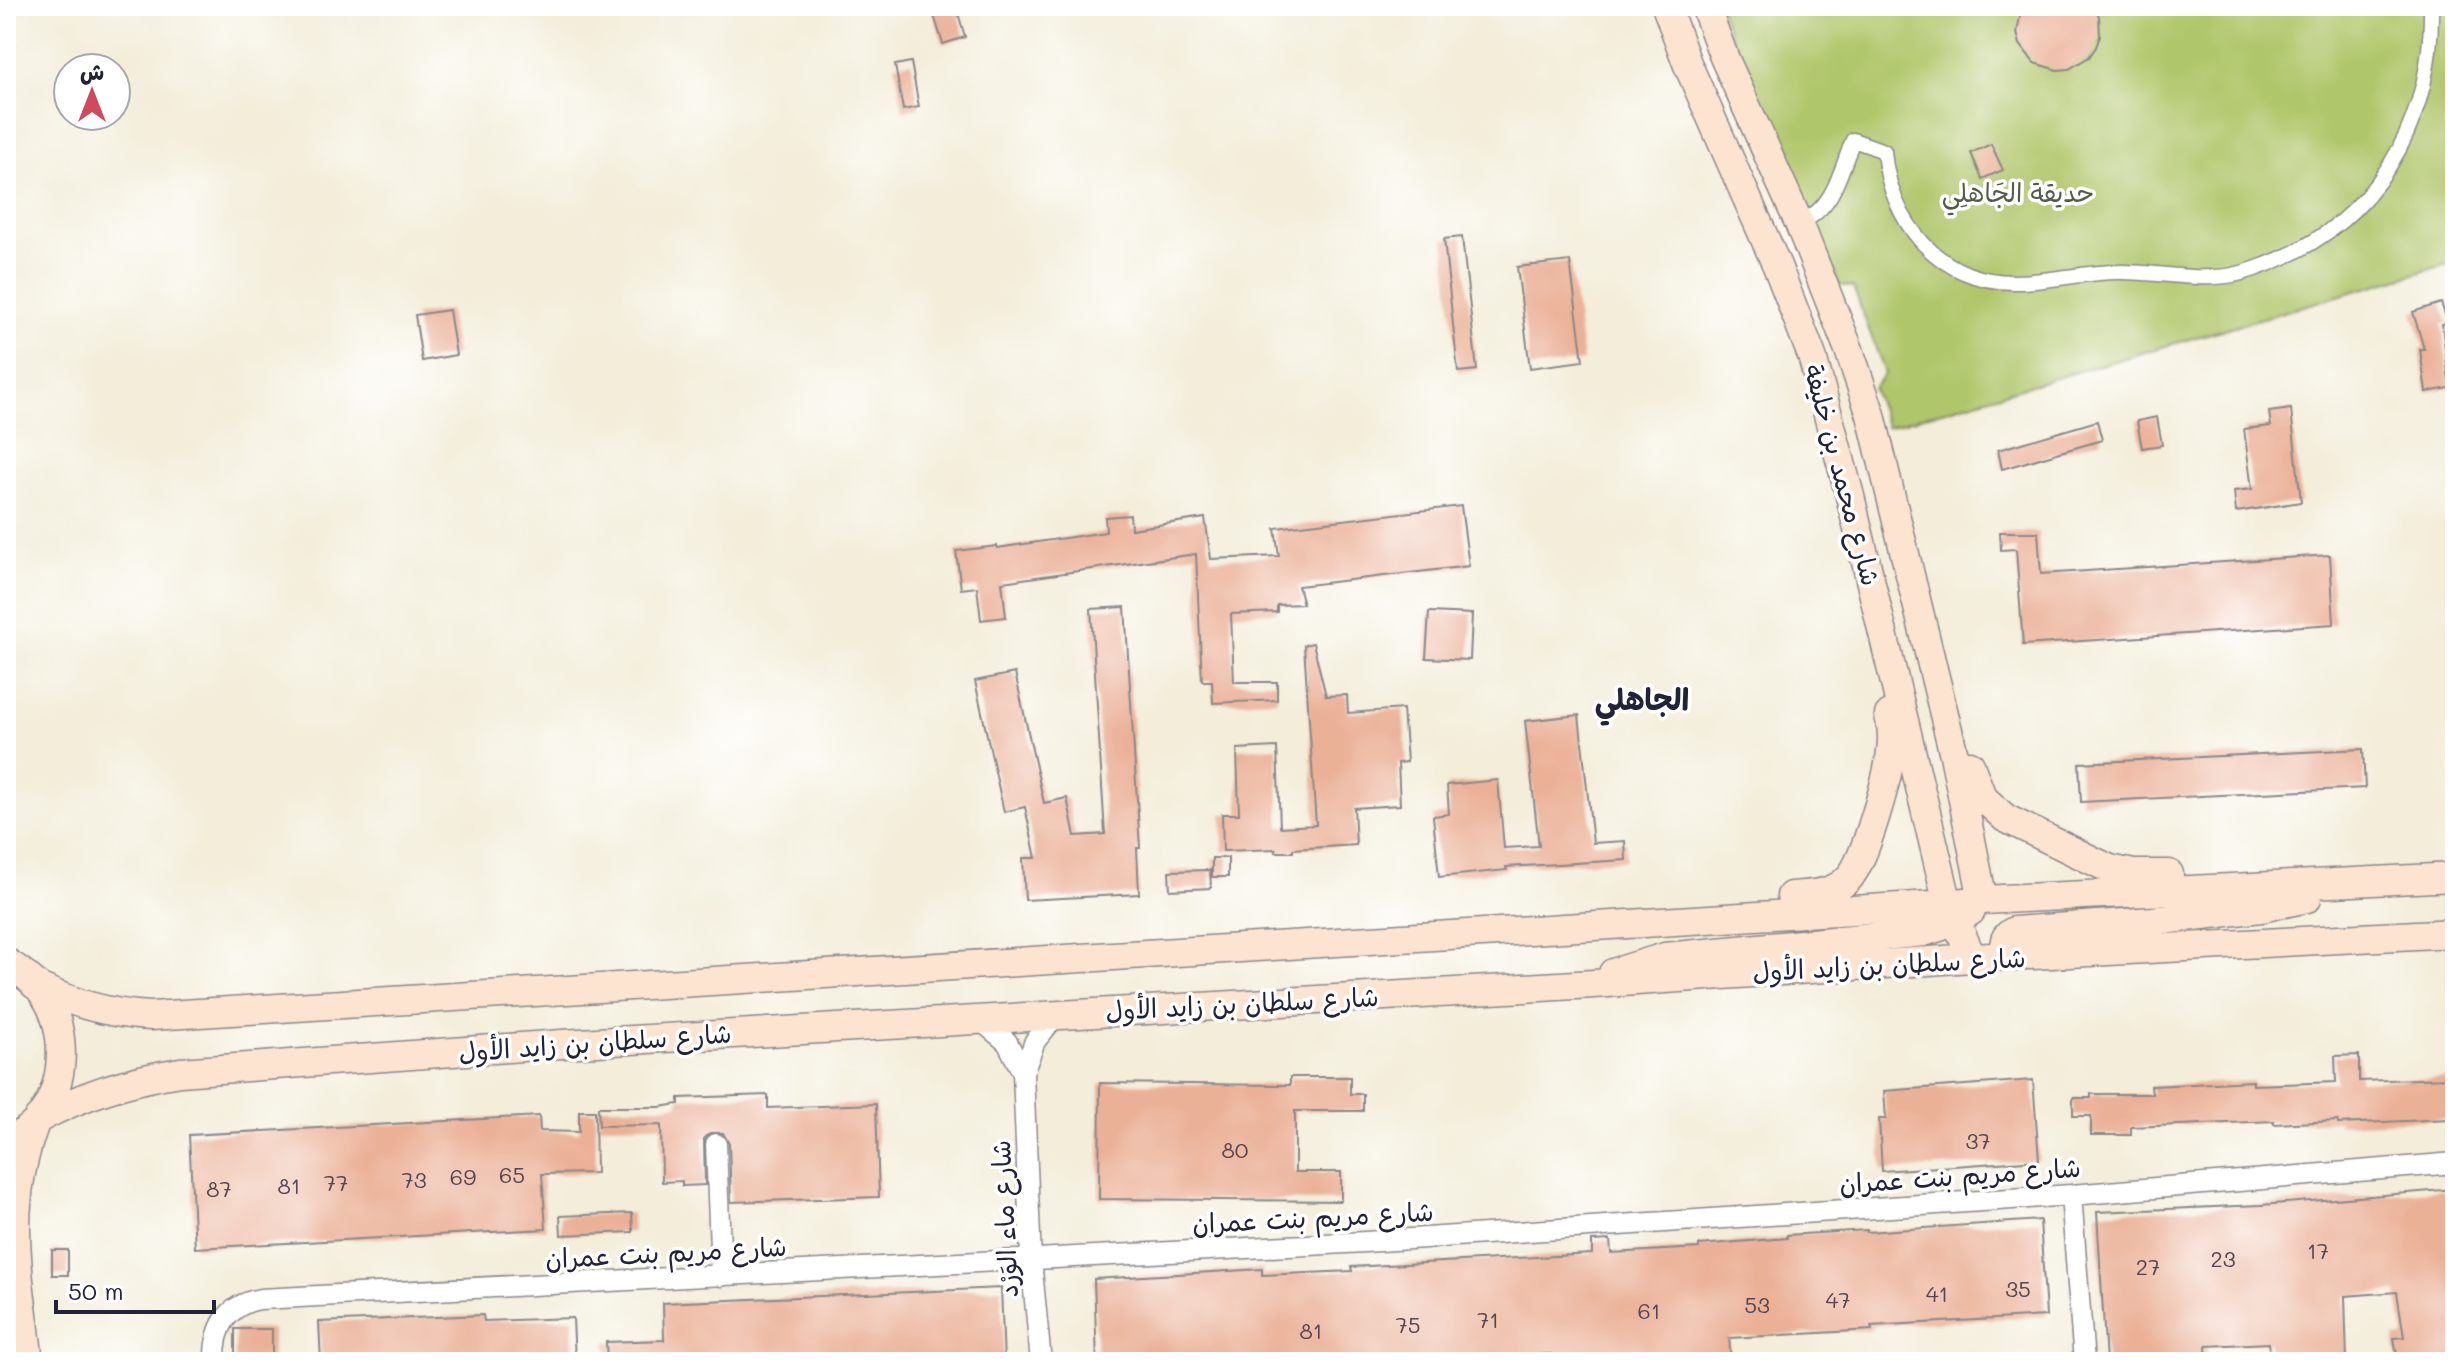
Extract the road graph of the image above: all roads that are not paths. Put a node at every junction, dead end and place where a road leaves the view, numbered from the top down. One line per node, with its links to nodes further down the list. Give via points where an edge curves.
1 (1666, 6): 6 (main road, شارع محمد بن خليفة, via 1812,356)
2 (1705, 6): 4 (main road, شارع محمد بن خليفة)
3 (2431, 6): 4 (street, via 2424,87 2390,165 2324,234 2245,272 2206,278 2104,272 2012,283 1972,275 1936,256 1910,229 1894,200 1884,151 1853,140 1827,204)
4 (1799, 223): 5 (main road, شارع محمد بن خليفة, via 1871,415)
5 (1914, 592): 8 (main road, via 1943,660 1975,785 2005,818 2121,872 2283,873); 9 (main road, شارع محمد بن خليفة)
6 (1874, 597): 10 (main road, شارع محمد بن خليفة); 11 (main road, via 1891,752 1857,869 1825,893 1752,902)
7 (2455, 877): 8 (main road)
8 (2353, 883): 9 (main road); 14 (main road, via 2261,908 2014,931 2007,934 2004,948)
9 (1983, 900): 10 (main road)
10 (1952, 913): 11 (main road, شارع سلطان بن زايد الأول); 15 (main road, شارع محمد بن خليفة); 17 (main road, via 1912,934 1665,957 1628,966)
11 (1693, 921): 16 (main road, شارع سلطان بن زايد الأول, via 151,1016 79,1004)
12 (2455, 933): 14 (main road, شارع سلطان بن زايد الأول)
13 (6, 944): 16 (main road)
14 (2015, 957): 15 (main road, شارع سلطان بن زايد الأول)
15 (1972, 958): 17 (main road, شارع سلطان بن زايد الأول)
16 (21, 973): 21 (main road, via 52,1009 59,1031 58,1077)
17 (1593, 984): 18 (main road, شارع سلطان بن زايد الأول)
18 (1056, 1015): 19 (main road, شارع سلطان بن زايد الأول); 20 (street, شارع ماء الوَرْد, via 1035,1041)
19 (979, 1019): 20 (street, شارع ماء الوَرْد, via 1007,1042); 21 (main road, شارع سلطان بن زايد الأول, via 180,1072 93,1093)
20 (1023, 1073): 26 (street, شارع ماء الوَرْد)
21 (37, 1121): 22 (main road, شارع سلطان بن زايد الأول); 28 (main road, via 20,1168 14,1215)
22 (6, 1144)
23 (716, 1144): 27 (street)
24 (2455, 1163): 25 (street, شارع مريم بنت عمران)
25 (2071, 1195): 26 (street, شارع مريم بنت عمران); 31 (street)
26 (1031, 1260): 27 (street, شارع مريم بنت عمران); 30 (street, شارع ماء الوَرْد)
27 (721, 1276): 29 (street, شارع مريم بنت عمران, via 249,1301 224,1319 216,1337)
28 (29, 1362)
29 (215, 1362)
30 (1041, 1362)
31 (2084, 1362)

